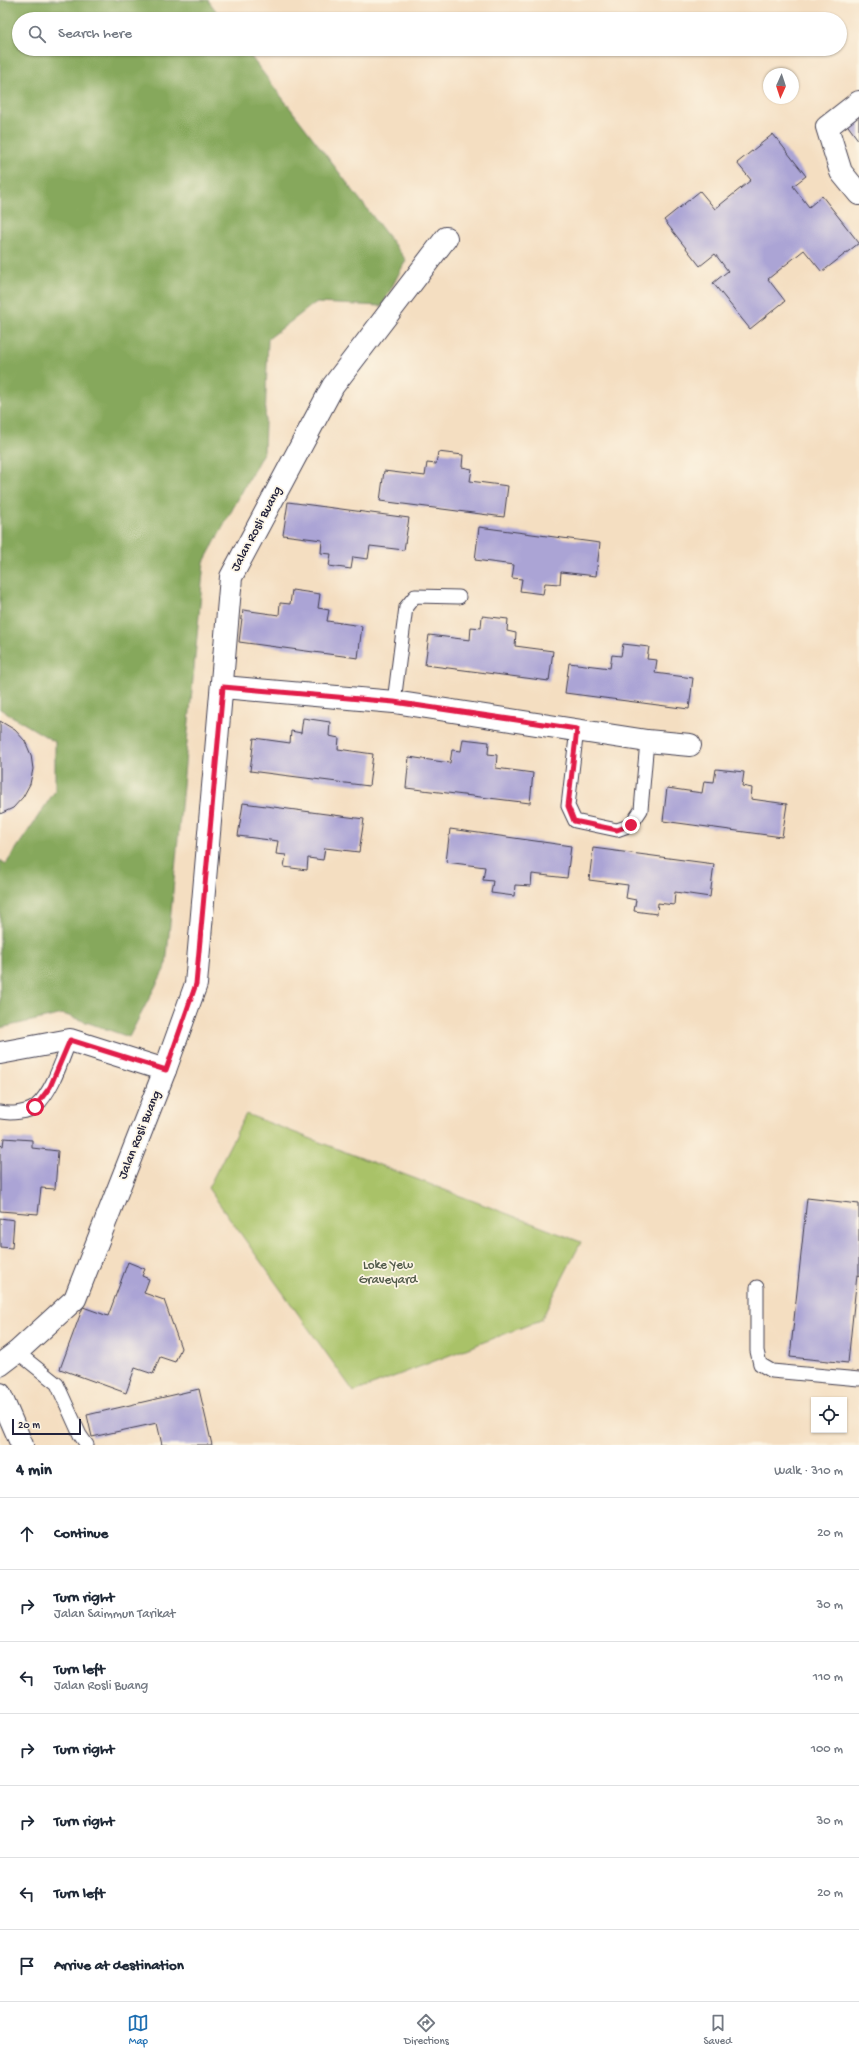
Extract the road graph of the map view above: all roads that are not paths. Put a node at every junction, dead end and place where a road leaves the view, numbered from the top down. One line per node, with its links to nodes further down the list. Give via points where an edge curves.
1 (859, 102): 2 (street, via 827,127 841,172)
2 (859, 194)
3 (446, 238): 5 (street, Jalan Rosli Buang, via 334,386 231,578)
4 (459, 597): 6 (lane, via 415,596 406,607)
5 (223, 687): 6 (street); 12 (street, Jalan Rosli Buang, via 196,984)
6 (394, 702): 7 (street)
7 (577, 729): 8 (street); 8 (lane, via 568,806 574,821 617,830 631,825 641,810)
8 (647, 741): 9 (street)
9 (690, 745)
10 (70, 1040): 11 (street); 12 (street); 13 (lane, via 50,1087 35,1107 11,1114)
11 (0, 1053)
12 (166, 1070): 15 (street, Jalan Rosli Buang, via 75,1299)
13 (0, 1112)
14 (757, 1287): 16 (lane, via 757,1351 760,1364 772,1371)
15 (8, 1358): 19 (lane, via 57,1384)
16 (859, 1379)
17 (0, 1394): 18 (street)
18 (22, 1445)
19 (87, 1445)

